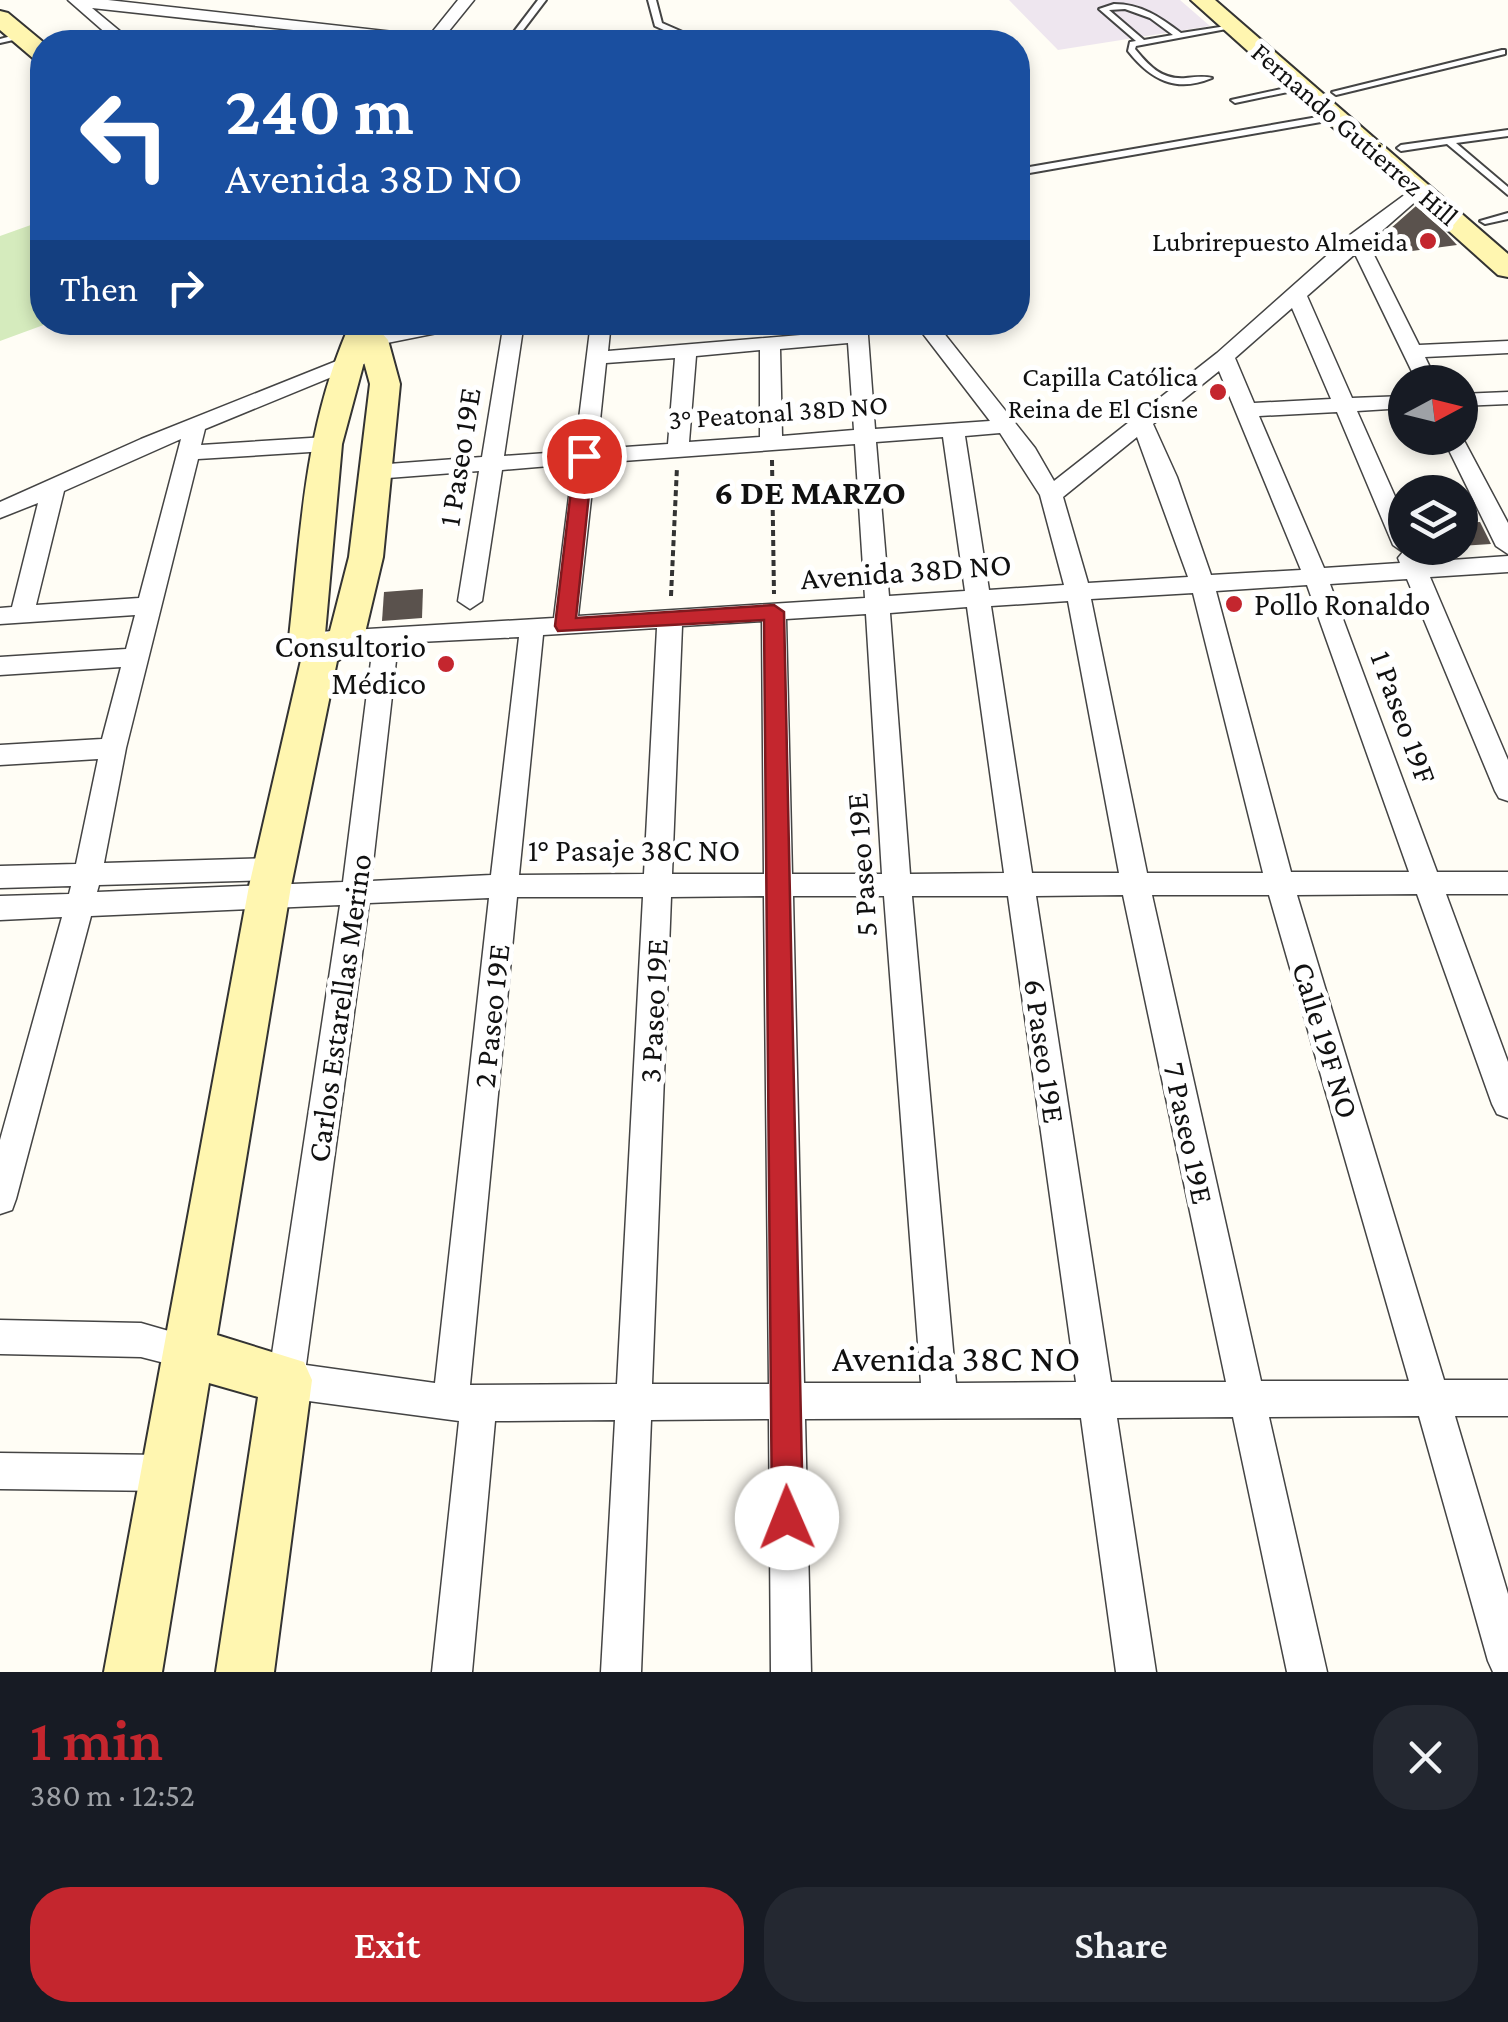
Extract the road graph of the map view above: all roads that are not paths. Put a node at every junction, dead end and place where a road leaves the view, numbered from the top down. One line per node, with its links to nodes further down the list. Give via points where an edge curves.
1 (466, 0): 11 (street)
2 (542, 0): 12 (lane)
3 (652, 0): 13 (lane, via 658,24)
4 (1202, 0): 7 (street, Fernando Gutierrez Hill)
5 (1230, 0): 21 (street, Fernando Gutierrez Hill)
6 (74, 1): 9 (street); 10 (street)
7 (1232, 27): 14 (lane); 19 (street, Fernando Gutierrez Hill)
8 (5, 29): 16 (street)
9 (110, 30)
10 (327, 30)
11 (442, 30)
12 (519, 30)
13 (676, 30)
14 (1179, 36): 15 (lane); 15 (lane, via 1145,8 1122,3 1103,9)
15 (1142, 42): 18 (lane, via 1131,49 1160,80)
16 (30, 46)
17 (1502, 52): 21 (lane)
18 (1208, 78)
19 (1304, 86): 20 (lane); 21 (street, Fernando Gutierrez Hill)
20 (1235, 100)
21 (1336, 104): 24 (street, Fernando Gutierrez Hill); 25 (lane); 26 (street, Fernando Gutierrez Hill)
22 (1508, 134): 23 (lane)
23 (1449, 142): 24 (lane); 27 (lane)
24 (1401, 148): 28 (street, Fernando Gutierrez Hill)
25 (1030, 169)
26 (1418, 190): 29 (street); 31 (street, Fernando Gutierrez Hill)
27 (1508, 192)
28 (1497, 218): 30 (street, Fernando Gutierrez Hill)
29 (1357, 239): 32 (street); 43 (street)
30 (1508, 240)
31 (1508, 268)
32 (1296, 294): 44 (street); 50 (street)
33 (394, 335): 39 (street)
34 (512, 335): 62 (street, 1 Paseo 19E)
35 (599, 335): 45 (street)
36 (820, 335): 40 (street)
37 (858, 335): 55 (street, 5 Paseo 19E)
38 (934, 335): 53 (street, 7 Paseo 19E)
39 (363, 341): 56 (street); 58 (street, via 340,384); 63 (street, via 385,384)
40 (770, 343): 42 (street); 57 (street)
41 (1508, 347): 43 (street)
42 (686, 350): 45 (street); 59 (street)
43 (1412, 351): 46 (street)
44 (1224, 356): 51 (street, 1 Paseo 19F); 52 (street)
45 (598, 358): 61 (street)
46 (1419, 365)
47 (1508, 398): 48 (street)
48 (1478, 399)
49 (1388, 403): 50 (street)
50 (1345, 405): 51 (street); 66 (street)
51 (1250, 410): 73 (street, 1 Paseo 19F)
52 (1141, 422): 65 (street); 74 (street, Calle 19F NO)
53 (1006, 426): 54 (street, 3° Peatonal 38D NO); 65 (street, 7 Paseo 19E)
54 (953, 429): 55 (street, 3° Peatonal 38D NO); 76 (street, 6 Paseo 19E)
55 (865, 436): 57 (street, 3° Peatonal 38D NO); 79 (street, 5 Paseo 19E)
56 (192, 440): 58 (street); 64 (street); 78 (street)
57 (771, 443): 59 (street, 3° Peatonal 38D NO)
58 (326, 444): 86 (street)
59 (678, 450): 61 (street, 3° Peatonal 38D NO)
60 (1462, 455): 68 (street)
61 (584, 456): 62 (street, 3° Peatonal 38D NO); 83 (street)
62 (490, 463): 63 (street, 3° Peatonal 38D NO); 77 (street, 1 Paseo 19E)
63 (375, 472): 86 (street, via 366,558)
64 (54, 488): 67 (street); 81 (street)
65 (1051, 495): 75 (street, 7 Paseo 19E)
66 (1388, 505)
67 (0, 511)
68 (1508, 546)
69 (1388, 559): 73 (street, Avenida 38D NO)
70 (1478, 561): 71 (street, Avenida 38D NO)
71 (1508, 564)
72 (1414, 565): 91 (street)
73 (1316, 576): 74 (street, Avenida 38D NO); 96 (street, 1 Paseo 19F)
74 (1203, 584): 75 (street, Avenida 38D NO); 95 (street, Calle 19F NO)
75 (1078, 592): 76 (street, Avenida 38D NO); 100 (street, 7 Paseo 19E)
76 (980, 599): 79 (street, Avenida 38D NO); 99 (street, 6 Paseo 19E)
77 (470, 601)
78 (149, 606): 81 (street); 87 (street)
79 (876, 606): 80 (street, Avenida 38D NO); 98 (street, 5 Paseo 19E)
80 (774, 612): 82 (street, Avenida 38D NO); 102 (street)
81 (11, 615)
82 (670, 619): 83 (street, Avenida 38D NO); 101 (street, 3 Paseo 19E)
83 (565, 626): 84 (street, Avenida 38D NO)
84 (532, 628): 85 (street, Avenida 38D NO); 103 (street, 2 Paseo 19E)
85 (388, 635): 86 (street, Avenida 38D NO); 104 (street, Carlos Estarellas Merino)
86 (324, 644): 94 (street)
87 (136, 657): 88 (street); 89 (street)
88 (0, 666)
89 (113, 748): 90 (street); 92 (street)
90 (0, 754)
91 (1508, 792)
92 (88, 874): 93 (street, 1° Pasaje 38C NO); 94 (street, 1° Pasaje 38C NO); 105 (street)
93 (0, 877)
94 (271, 883): 104 (street, 1° Pasaje 38C NO); 105 (street, 1° Pasaje 38C NO); 110 (street)
95 (1279, 883): 96 (street, 1° Pasaje 38C NO); 100 (street, 1° Pasaje 38C NO); 112 (street, Calle 19F NO)
96 (1426, 883): 97 (street, 1° Pasaje 38C NO); 107 (street, 1 Paseo 19F)
97 (1508, 883)
98 (897, 884): 99 (street, 1° Pasaje 38C NO); 102 (street, 1° Pasaje 38C NO); 116 (street, 5 Paseo 19E)
99 (1020, 884): 100 (street, 1° Pasaje 38C NO); 115 (street, 6 Paseo 19E)
100 (1135, 884): 114 (street, 7 Paseo 19E)
101 (660, 885): 102 (street, 1° Pasaje 38C NO); 103 (street, 1° Pasaje 38C NO); 119 (street, 3 Paseo 19E)
102 (778, 885): 117 (street)
103 (506, 886): 104 (street, 1° Pasaje 38C NO); 118 (street, 2 Paseo 19E, via 454,1353)
104 (356, 892): 111 (street, Carlos Estarellas Merino)
105 (77, 905): 106 (street, 1° Pasaje 38C NO); 108 (street)
106 (0, 908)
107 (1508, 1104)
108 (0, 1198)
109 (0, 1337): 110 (street, via 142,1340)
110 (188, 1352): 111 (street); 121 (street)
111 (286, 1380): 118 (street, Avenida 38C NO); 124 (street, Carlos Estarellas Merino)
112 (1434, 1398): 113 (street, Avenida 38C NO); 114 (street, Avenida 38C NO); 122 (street, Calle 19F NO)
113 (1508, 1398)
114 (1247, 1399): 115 (street, Avenida 38C NO); 129 (street, 7 Paseo 19E)
115 (1096, 1400): 116 (street, Avenida 38C NO); 128 (street, 6 Paseo 19E)
116 (940, 1401): 117 (street, Avenida 38C NO)
117 (785, 1402): 119 (street, Avenida 38C NO); 127 (street)
118 (466, 1403): 119 (street, Avenida 38C NO); 125 (street, 2 Paseo 19E)
119 (634, 1403): 126 (street, 3 Paseo 19E)
120 (0, 1471): 121 (street)
121 (166, 1473): 123 (street)
122 (1508, 1660)
123 (134, 1672)
124 (245, 1672)
125 (452, 1672)
126 (621, 1672)
127 (790, 1672)
128 (1136, 1672)
129 (1307, 1672)

